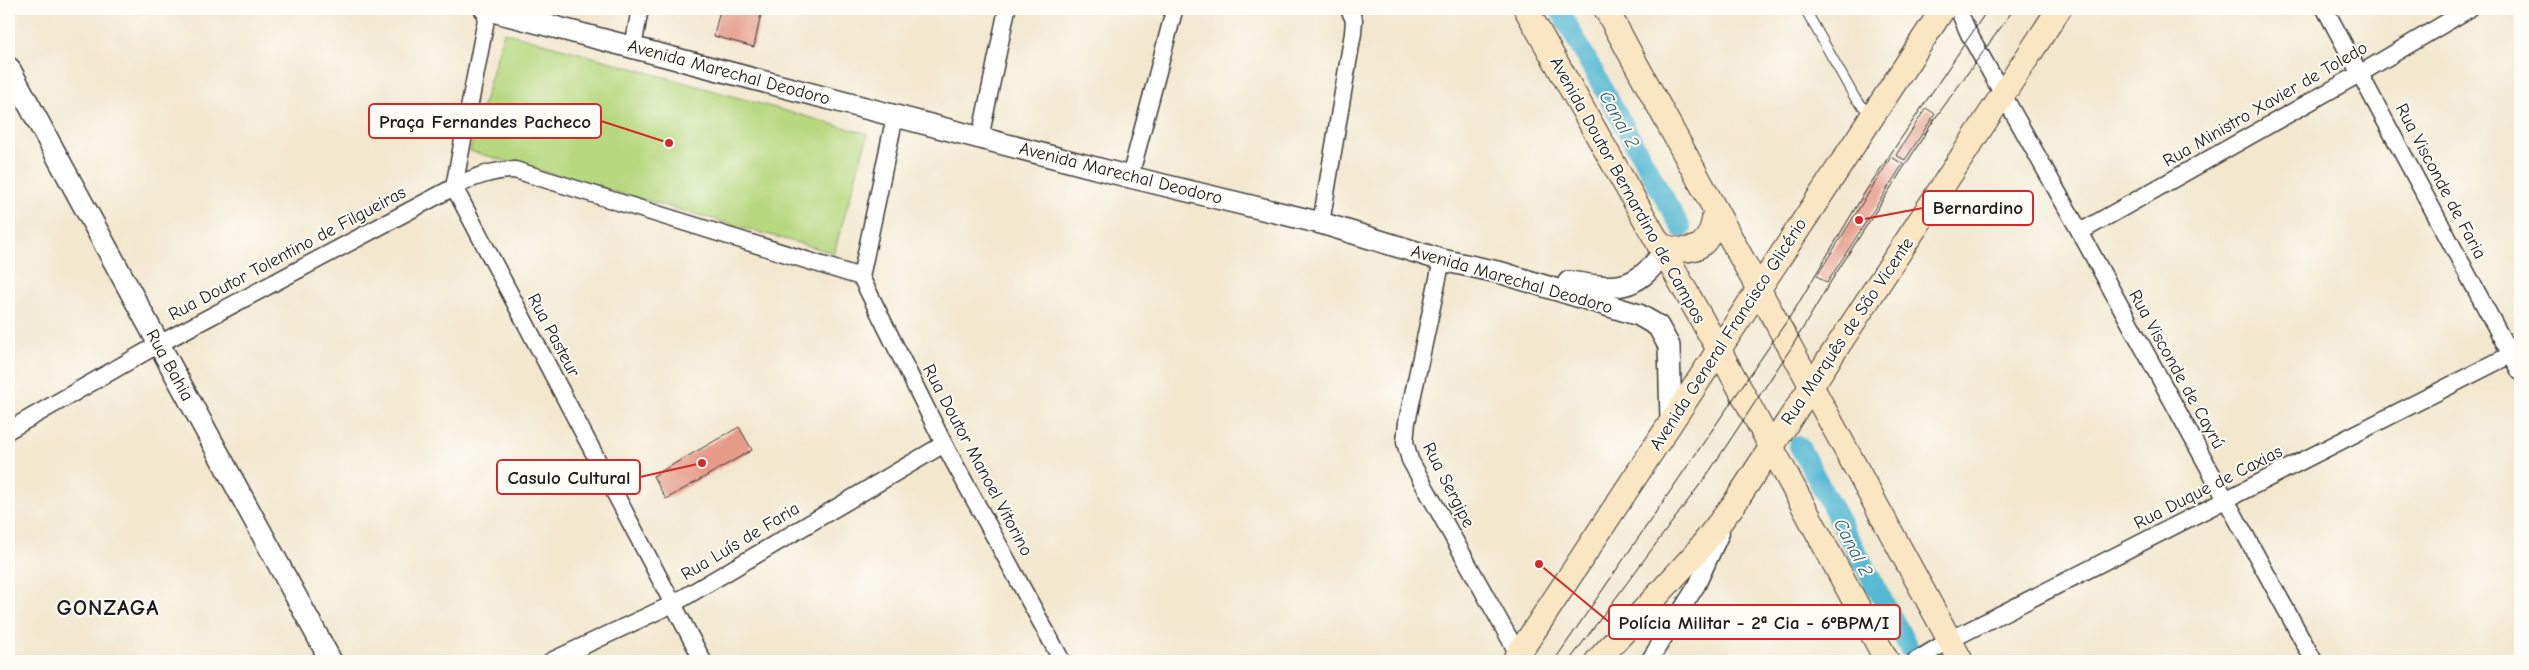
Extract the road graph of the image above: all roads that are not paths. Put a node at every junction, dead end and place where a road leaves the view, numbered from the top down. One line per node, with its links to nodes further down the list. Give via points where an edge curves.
1 (486, 9): 14 (street, Avenida Marechal Deodoro); 22 (street)
2 (640, 9): 14 (street)
3 (1008, 9): 20 (street)
4 (1349, 9): 24 (street, via 1354,20 1353,33)
5 (1526, 9): 26 (main road, Avenida Doutor Bernardino de Campos)
6 (1606, 9): 23 (main road)
7 (1804, 9): 19 (lane, via 1855,98)
8 (1943, 9): 19 (main road, Avenida General Francisco Glicério)
9 (1958, 9): 17 (street, Rua Visconde de Cayrú)
10 (2059, 9): 17 (main road, Rua Marquês de São Vicente)
11 (2325, 9): 16 (street, Rua Visconde de Faria)
12 (2469, 9): 16 (street, Rua Ministro Xavier de Toledo)
13 (1175, 10): 21 (street)
14 (633, 47): 18 (street, Avenida Marechal Deodoro)
15 (9, 68): 31 (street, Rua Bahia)
16 (2361, 73): 25 (street, Rua Ministro Xavier de Toledo); 33 (street, Rua Visconde de Faria)
17 (2004, 96): 25 (street, Rua Visconde de Cayrú); 35 (main road, Rua Marquês de São Vicente)
18 (895, 116): 20 (street, Avenida Marechal Deodoro); 29 (street)
19 (1872, 116): 30 (main road, Avenida General Francisco Glicério)
20 (980, 138): 21 (street, Avenida Marechal Deodoro)
21 (1130, 177): 24 (street, Avenida Marechal Deodoro)
22 (454, 187): 29 (street, Rua Doutor Tolentino de Filgueiras, via 485,173 515,170); 31 (street, Rua Doutor Tolentino de Filgueiras); 42 (street, Rua Pasteur)
23 (1715, 210): 26 (main road, via 1711,234 1705,243 1697,248 1678,251); 30 (main road)
24 (1321, 223): 27 (street, Avenida Marechal Deodoro)
25 (2080, 232): 40 (street, Rua Visconde de Cayrú)
26 (1661, 249): 28 (street, via 1643,277 1619,287 1604,288); 32 (main road, Avenida Doutor Bernardino de Campos)
27 (1442, 260): 28 (street, Avenida Marechal Deodoro); 44 (street, Rua Sergipe, via 1407,422 1407,451)
28 (1502, 274): 36 (street, Avenida Marechal Deodoro, via 1653,321 1664,333 1669,346)
29 (861, 277): 38 (street, Rua Doutor Manoel Vitorino)
30 (1758, 288): 32 (main road, Avenida General Francisco Glicério); 35 (main road)
31 (159, 344): 37 (street, Rua Doutor Tolentino de Filgueiras); 45 (street, Rua Bahia)
32 (1719, 350): 36 (main road, Avenida General Francisco Glicério); 39 (main road, Avenida Doutor Bernardino de Campos)
33 (2516, 352): 34 (street, Rua Visconde de Faria); 40 (street, Rua Duque de Caxias)
34 (2520, 372)
35 (1811, 384): 39 (main road, Rua Marquês de São Vicente); 43 (main road)
36 (1671, 420): 44 (main road, Avenida General Francisco Glicério)
37 (9, 430)
38 (944, 444): 42 (street, Rua Luís de Faria); 48 (street, Rua Doutor Manoel Vitorino)
39 (1771, 446): 41 (main road, Rua Marquês de São Vicente); 51 (main road, Avenida Doutor Bernardino de Campos)
40 (2226, 501): 43 (street, Rua Duque de Caxias); 54 (street, Rua Visconde de Cayrú)
41 (1734, 504): 49 (main road, via 1697,552); 50 (street, Rua Marquês de São Vicente, via 1698,585)
42 (672, 604): 46 (street, Rua Luís de Faria); 47 (street, Rua Pasteur)
43 (1950, 640): 52 (street, Rua Duque de Caxias); 53 (main road)
44 (1518, 659)
45 (331, 661)
46 (551, 661)
47 (703, 661)
48 (1062, 661)
49 (1597, 661)
50 (1648, 661)
51 (1887, 661)
52 (1915, 661)
53 (1961, 661)
54 (2314, 661)

